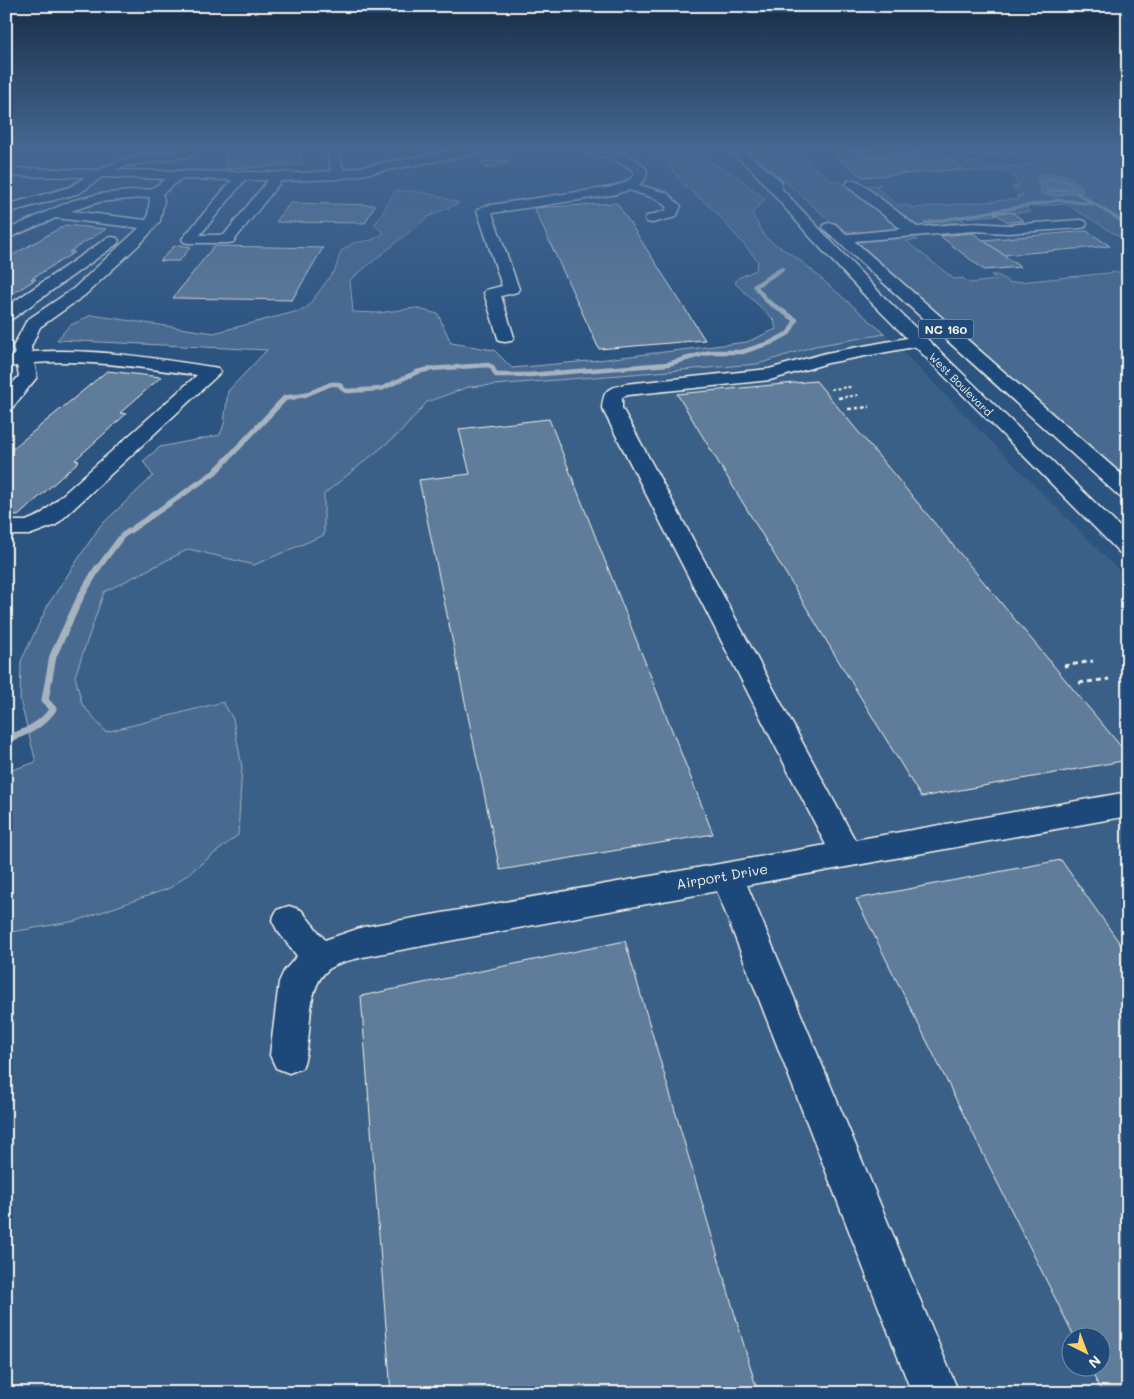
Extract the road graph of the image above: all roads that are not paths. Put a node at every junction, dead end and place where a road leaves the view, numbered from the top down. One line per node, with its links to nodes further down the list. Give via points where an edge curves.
1 (51, 215): 17 (main road)
2 (68, 215): 11 (main road)
3 (140, 215): 12 (main road)
4 (207, 215): 5 (main road, via 189,239 228,239)
5 (247, 215)
6 (486, 215): 20 (main road, via 511,289 492,293)
7 (666, 215): 13 (main road)
8 (797, 215): 21 (main road, West Boulevard / NC 160)
9 (817, 215): 18 (main road, West Boulevard / NC 160)
10 (893, 215): 16 (main road)
11 (75, 216): 14 (main road)
12 (153, 218): 14 (main road); 22 (main road, via 79,292 33,324)
13 (652, 219)
14 (127, 222): 19 (main road, via 112,242)
15 (1080, 224): 16 (main road)
16 (914, 232): 18 (main road)
17 (6, 235)
18 (843, 238): 24 (main road, West Boulevard / NC 160)
19 (6, 315)
20 (505, 337)
21 (918, 341): 26 (main road, West Boulevard / NC 160); 28 (main road, via 826,358 770,374 613,394 612,408)
22 (15, 360): 23 (main road, via 28,376); 25 (main road, via 52,355 94,356 212,372 48,520 29,528)
23 (6, 403)
24 (1128, 492)
25 (6, 528)
26 (1128, 548)
27 (1128, 804): 28 (main road, Airport Drive)
28 (846, 854): 29 (main road, Airport Drive)
29 (727, 876): 31 (main road, Airport Drive, via 363,942); 33 (main road)
30 (289, 920): 31 (main road)
31 (318, 957): 32 (main road, via 297,982)
32 (289, 1055)
33 (936, 1393)

